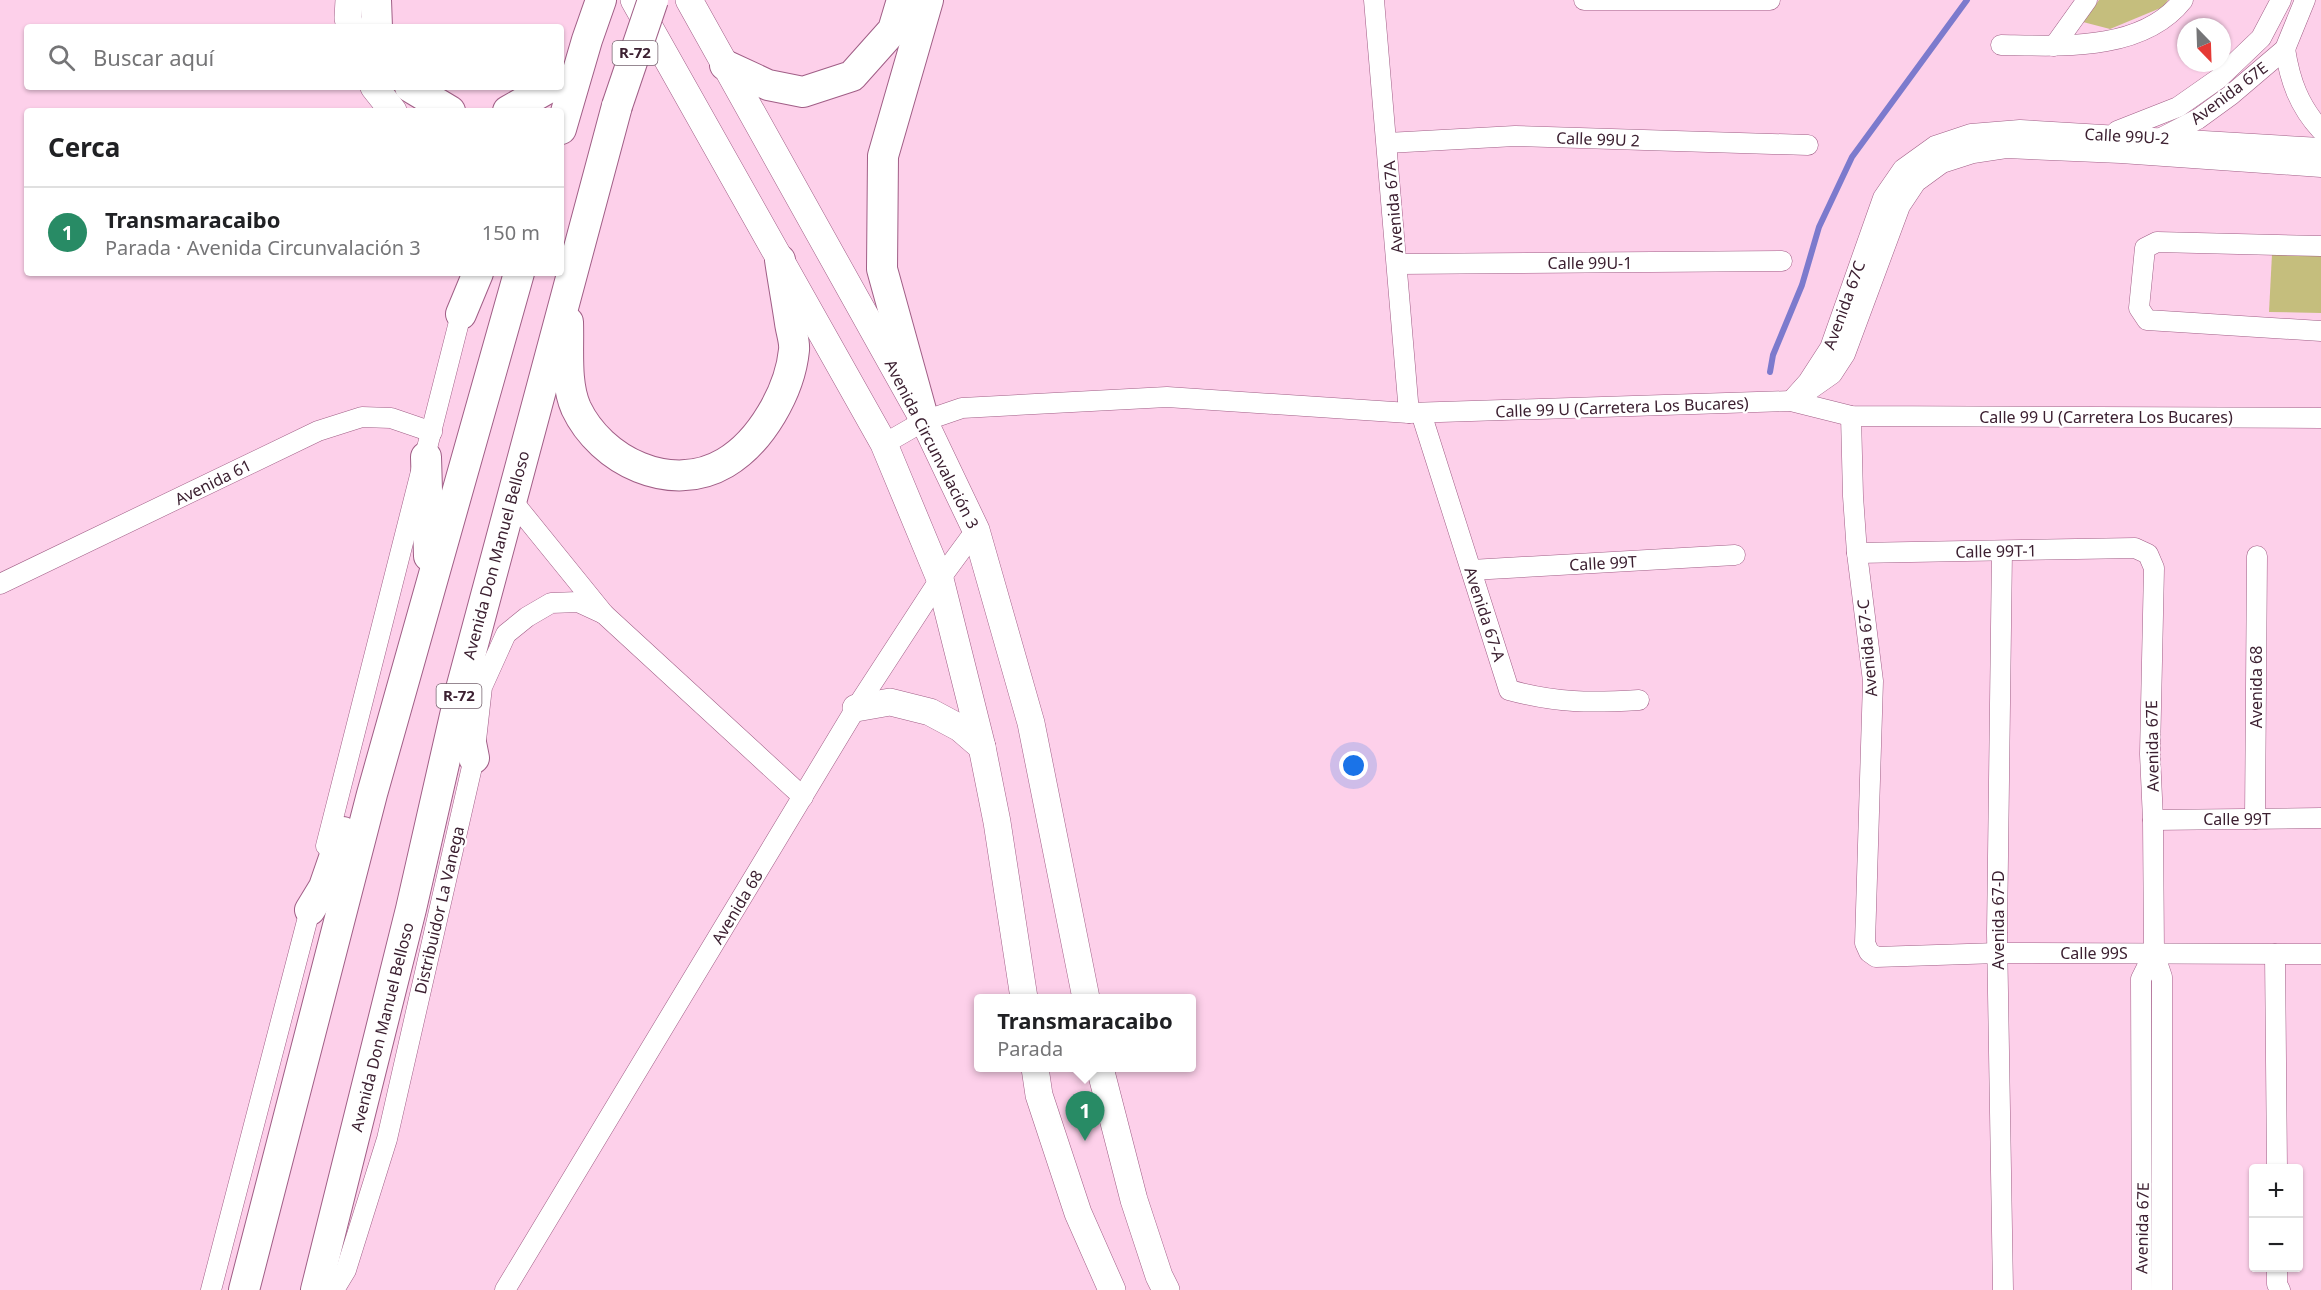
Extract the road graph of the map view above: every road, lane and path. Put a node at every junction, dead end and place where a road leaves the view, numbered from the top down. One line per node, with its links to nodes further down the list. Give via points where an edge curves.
1 (349, 0): 16 (main road)
2 (376, 0): 17 (main road)
3 (601, 0): 22 (main road, R-72, via 587,40)
4 (634, 0): 40 (main road)
5 (653, 0): 46 (main road, Avenida Don Manuel Belloso / R-72, bridge, via 617,106)
6 (689, 0): 21 (main road, Avenida Circunvalación 3)
7 (902, 0): 21 (main road, via 893,30 852,76 803,92 768,85)
8 (928, 0): 53 (main road, via 884,156 882,269)
9 (1374, 0): 33 (street, Avenida 67A)
10 (1584, 0): 11 (street)
11 (1770, 0)
12 (2087, 0): 19 (street)
13 (2183, 0): 19 (street, via 2173,13 2140,31 2100,43)
14 (2281, 0): 31 (street, Avenida 67E, via 2261,38 2218,79 2178,107)
15 (2305, 0): 20 (street, Avenida 67E)
16 (350, 24)
17 (377, 24)
18 (2001, 45): 19 (street)
19 (2054, 46)
20 (2285, 49): 30 (street, via 2288,73 2297,96); 32 (street, Avenida 67E, via 2198,119)
21 (725, 65): 53 (main road, Avenida Circunvalación 3)
22 (564, 85)
23 (376, 90): 26 (main road)
24 (415, 90): 27 (main road)
25 (561, 91): 28 (main road); 29 (main road, R-72)
26 (391, 108)
27 (445, 108)
28 (516, 108)
29 (561, 108)
30 (2321, 130)
31 (2109, 134): 32 (street, Calle 99U-2); 37 (street, Calle 99U-2, via 2020,130 1971,134)
32 (2163, 137): 35 (street, Calle 99U-2); 36 (street, Avenida 67E)
33 (1387, 143): 34 (street, Calle 99U 2, via 1515,136); 42 (street, Avenida 67A)
34 (1808, 145)
35 (2321, 148)
36 (2121, 153): 37 (street, Calle 99U-2, via 2006,148); 38 (street, Calle 99U-2)
37 (1938, 154): 49 (street, Avenida 67C, via 1900,206 1845,354 1832,374)
38 (2321, 167)
39 (2321, 246): 48 (street, via 2157,242 2145,248 2139,308 2147,320)
40 (780, 260): 46 (main road, via 794,349 782,396 758,435 724,463 691,475 658,473 625,462 599,441 576,407 570,379); 54 (main road)
41 (1782, 261): 42 (street, Calle 99U-1)
42 (1398, 264): 50 (street, Avenida 67A)
43 (460, 276): 47 (main road)
44 (477, 276): 47 (main road)
45 (518, 276): 66 (main road)
46 (567, 290): 56 (main road, Avenida Don Manuel Belloso / R-72)
47 (461, 314): 55 (street)
48 (2321, 331)
49 (1791, 401): 50 (street, Calle 99 U (Carretera Los Bucares)); 51 (street, Calle 99 U (Carretera Los Bucares))
50 (1415, 413): 53 (street, Calle 99 U (Carretera Los Bucares), via 1167,397 962,408); 63 (street, Avenida 67-A)
51 (1851, 416): 52 (street, Calle 99 U (Carretera Los Bucares)); 60 (street, Avenida 67-C)
52 (2321, 418)
53 (924, 421): 54 (street, Calle 99 U (Carretera Los Bucares)); 57 (main road, Avenida Circunvalación 3)
54 (884, 444): 64 (main road)
55 (429, 445): 65 (street, Avenida 61, via 391,418 362,417 318,431); 66 (main road); 78 (street)
56 (510, 498): 67 (street); 69 (main road, Avenida Don Manuel Belloso / R-72)
57 (976, 530): 64 (street, Avenida 68); 85 (main road, Avenida Circunvalación 3, via 1031,723)
58 (2135, 548): 59 (street, Calle 99T-1); 76 (street, Avenida 67E, via 2148,554 2154,568 2150,754)
59 (2002, 551): 60 (street, Calle 99T-1); 80 (street, Avenida 67-D)
60 (1857, 553): 79 (street, Avenida 67-C, via 1873,681 1865,943)
61 (1735, 555): 63 (street, Calle 99T)
62 (2257, 556): 77 (street, Avenida 68)
63 (1471, 570): 68 (street, Avenida 67-A, via 1509,690 1575,703)
64 (940, 579): 70 (street, Avenida 68); 71 (main road)
65 (0, 584)
66 (430, 585): 73 (main road)
67 (604, 614): 69 (street, via 578,602 551,603 527,616 506,634); 74 (street)
68 (1639, 700)
69 (465, 706): 72 (main road); 92 (main road, Avenida Don Manuel Belloso / R-72)
70 (856, 708): 71 (main road, via 890,702 930,712 960,728); 74 (street, Avenida 68)
71 (982, 747): 84 (main road)
72 (474, 758): 93 (street, Distribuidor La Vanega, via 387,1139 346,1270)
73 (372, 794): 78 (main road, via 348,820 324,887); 91 (main road)
74 (804, 796): 94 (street, Avenida 68)
75 (2321, 818): 77 (street, Calle 99T)
76 (2153, 819): 77 (street, Calle 99T); 81 (street, Avenida 67E)
77 (2255, 819)
78 (310, 910): 90 (street)
79 (1869, 952): 80 (street, Calle 99S, via 1876,957)
80 (1998, 953): 81 (street, Calle 99S); 97 (street, Avenida 67-D)
81 (2154, 953): 82 (street, Calle 99S); 98 (street, Avenida 67E, via 2141,979); 99 (street, Avenida 67E, via 2162,977)
82 (2275, 954): 83 (street, Calle 99S); 88 (street)
83 (2321, 954)
84 (1023, 994)
85 (1085, 994)
86 (1036, 1072): 95 (main road, via 1039,1095 1078,1213)
87 (1101, 1072): 96 (main road, via 1134,1200)
88 (2277, 1164)
89 (2277, 1272): 100 (street)
90 (211, 1290)
91 (244, 1290)
92 (316, 1290)
93 (334, 1290)
94 (505, 1290)
95 (1112, 1290)
96 (1166, 1290)
97 (2003, 1290)
98 (2142, 1290)
99 (2162, 1290)
100 (2280, 1290)

